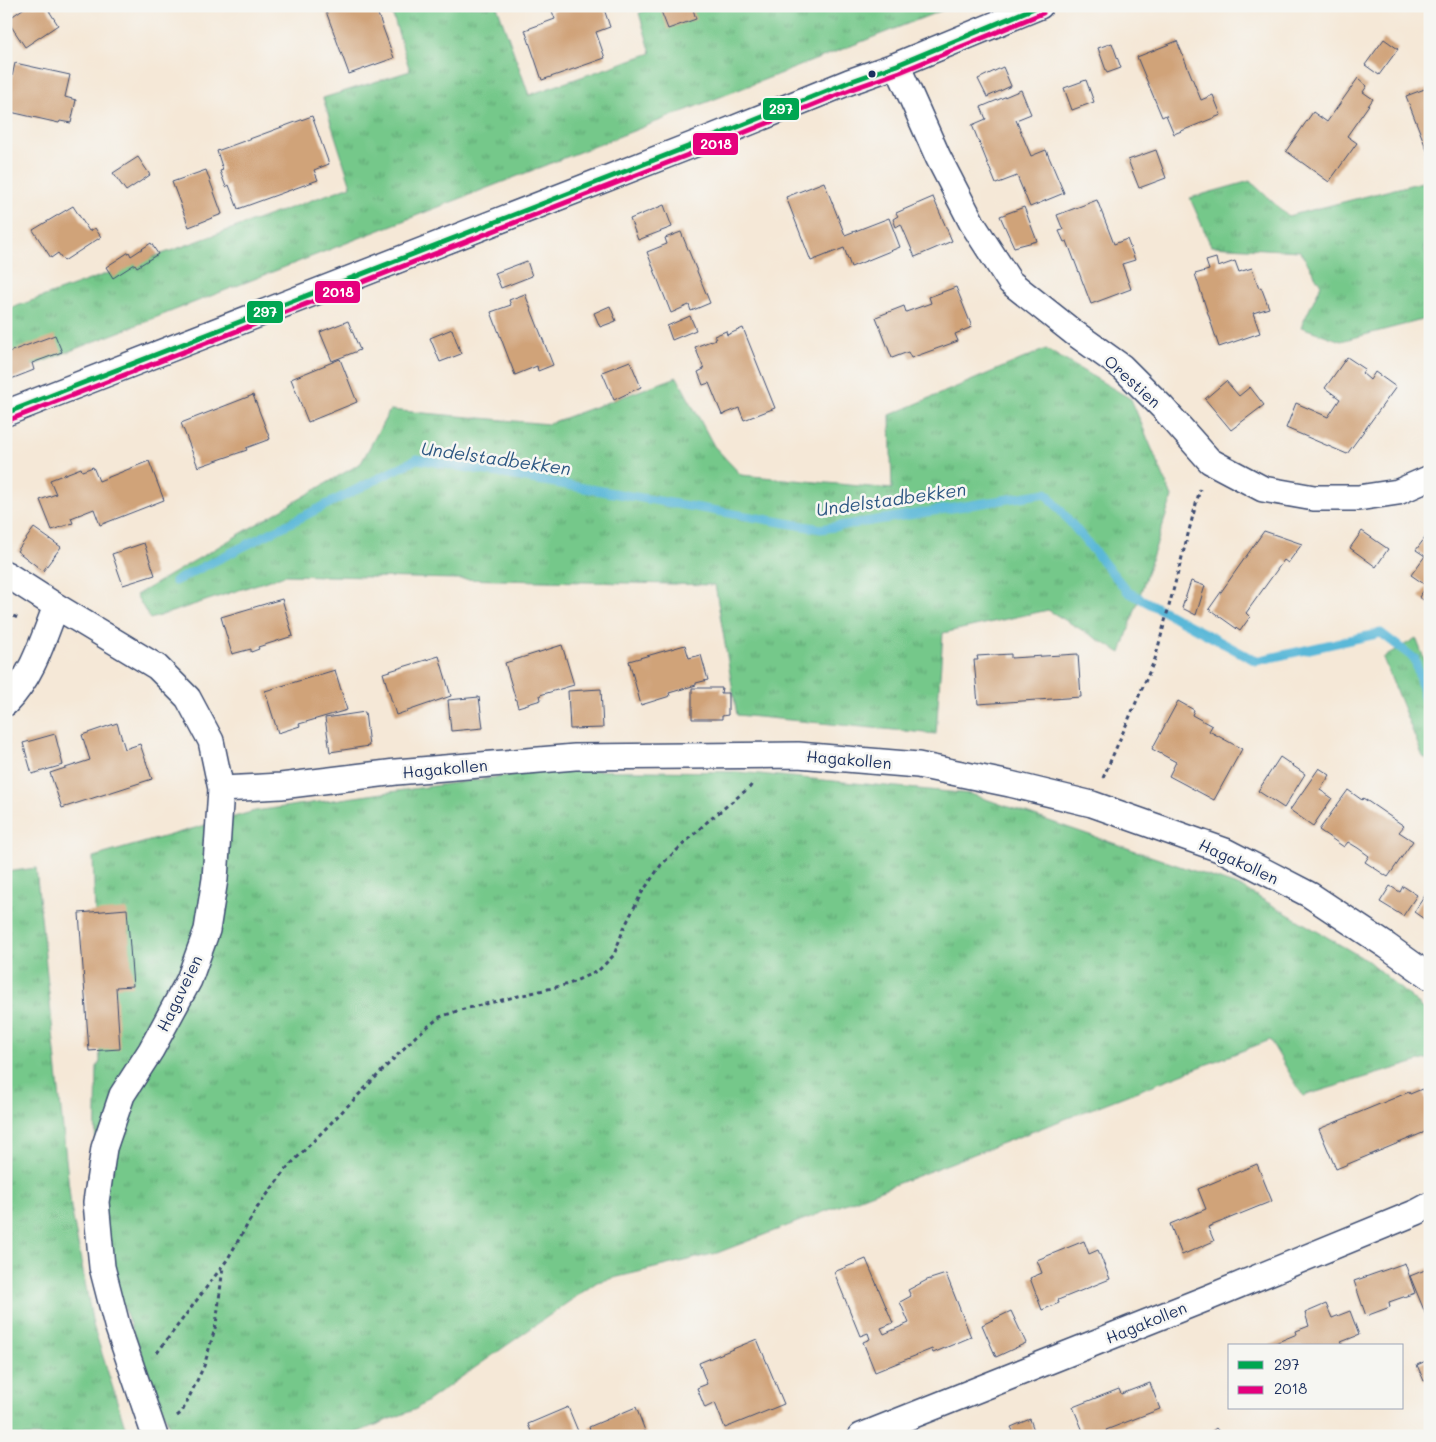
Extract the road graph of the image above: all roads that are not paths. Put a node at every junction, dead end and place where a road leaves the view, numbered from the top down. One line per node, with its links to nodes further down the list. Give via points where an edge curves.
1 (1040, 6): 2 (street)
2 (897, 65): 3 (street); 4 (street, Orestien, via 938,157 1010,282 1122,367 1210,461 1263,489 1314,498 1358,498 1398,492)
3 (6, 414)
4 (1430, 478)
5 (6, 574): 6 (street, Hagaveien)
6 (56, 606): 7 (street, via 39,652 18,691); 8 (street, Hagaveien, via 157,667 188,698 211,741)
7 (6, 702)
8 (221, 789): 9 (street, Hagakollen, via 575,757 798,755 918,766 1092,804 1225,851 1310,895); 11 (street, Hagaveien, via 215,880 207,930 189,980 122,1095 104,1148 96,1202 102,1267 117,1325)
9 (1430, 978)
10 (1430, 1205): 12 (street, Hagakollen)
11 (155, 1436)
12 (861, 1436)

